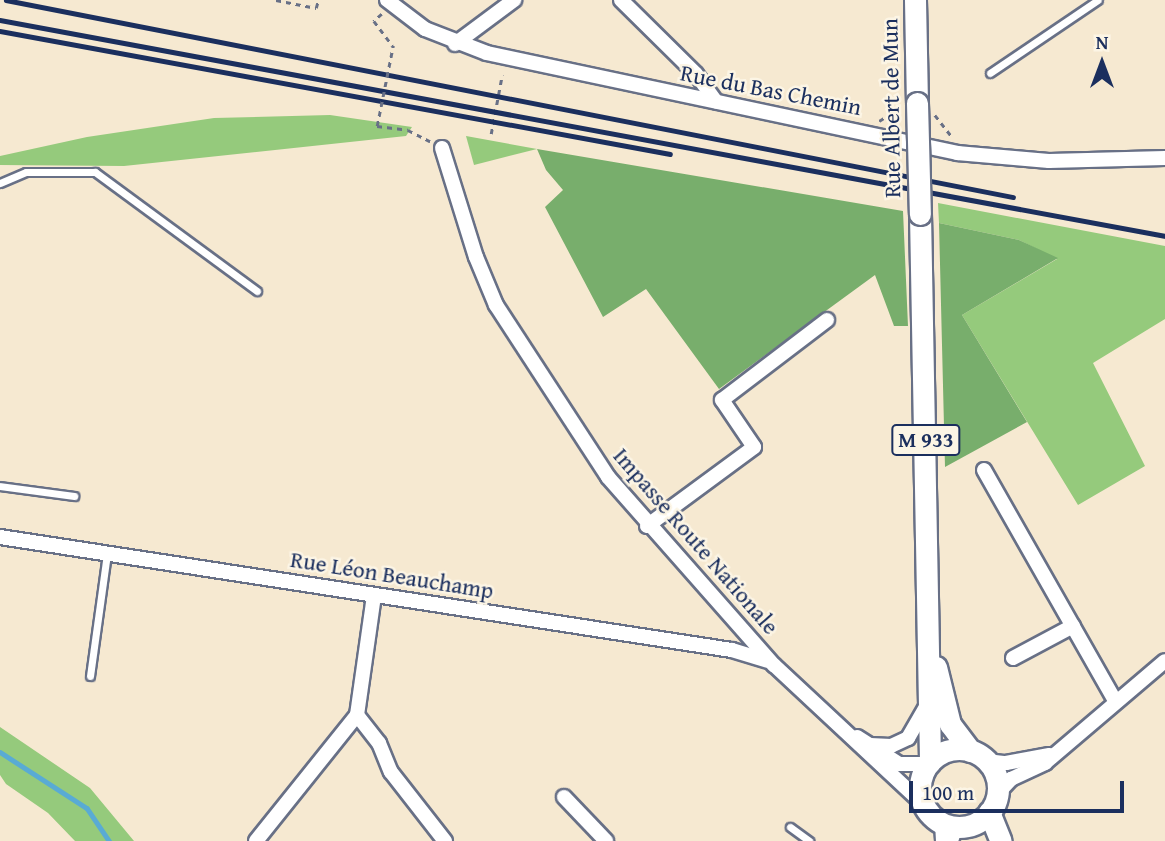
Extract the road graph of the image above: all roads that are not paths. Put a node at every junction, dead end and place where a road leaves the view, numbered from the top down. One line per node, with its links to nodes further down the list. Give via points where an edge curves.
1 (387, 0): 6 (street, Rue du Bas Chemin)
2 (514, 0): 6 (street)
3 (621, 0): 8 (street, via 696,74)
4 (915, 0): 21 (main road, Rue Albert de Mun / M 933, bridge)
5 (1098, 0): 7 (lane)
6 (455, 44): 8 (street, Rue du Bas Chemin)
7 (990, 73)
8 (716, 102): 10 (street, Rue du Bas Chemin, via 980,156 1049,161)
9 (442, 148): 17 (street, Impasse Route Nationale, via 476,257 500,313 582,441)
10 (1165, 158)
11 (0, 183): 12 (lane, via 26,172 95,172)
12 (257, 291)
13 (827, 320): 17 (street, via 722,400 754,447)
14 (984, 470): 22 (street)
15 (0, 486): 16 (lane)
16 (74, 496)
17 (647, 526): 25 (street, Impasse Route Nationale)
18 (0, 537): 19 (street, Rue Léon Beauchamp)
19 (107, 554): 20 (street, Rue Léon Beauchamp); 26 (lane)
20 (374, 595): 25 (street, Rue Léon Beauchamp, via 732,650); 29 (street)
21 (930, 621): 27 (main road, M 933); 33 (main road, M 933, via 950,724)
22 (1073, 626): 23 (street); 28 (street)
23 (1013, 659)
24 (1165, 661): 28 (street)
25 (774, 665): 30 (street, Impasse Route Nationale)
26 (90, 676)
27 (927, 694): 31 (street, via 920,723 908,738 891,746); 34 (main road, M 933)
28 (1115, 701): 32 (street)
29 (357, 715): 41 (street); 42 (street, via 379,743 391,772)
30 (833, 721): 31 (street, Impasse Route Nationale); 37 (street, Impasse Route Nationale)
31 (869, 745): 34 (street, Impasse Route Nationale, via 903,766)
32 (1056, 752): 33 (street, via 1006,763); 36 (street, via 1011,779)
33 (978, 756): 34 (main road, via 950,750); 36 (main road, via 995,776)
34 (929, 763): 37 (main road, via 920,787)
35 (564, 797): 40 (street)
36 (993, 803): 39 (main road); 45 (main road)
37 (925, 806): 39 (main road)
38 (790, 827): 43 (lane)
39 (951, 831): 44 (main road)
40 (602, 840)
41 (256, 841)
42 (445, 841)
43 (809, 841)
44 (984, 841)
45 (1001, 841)

